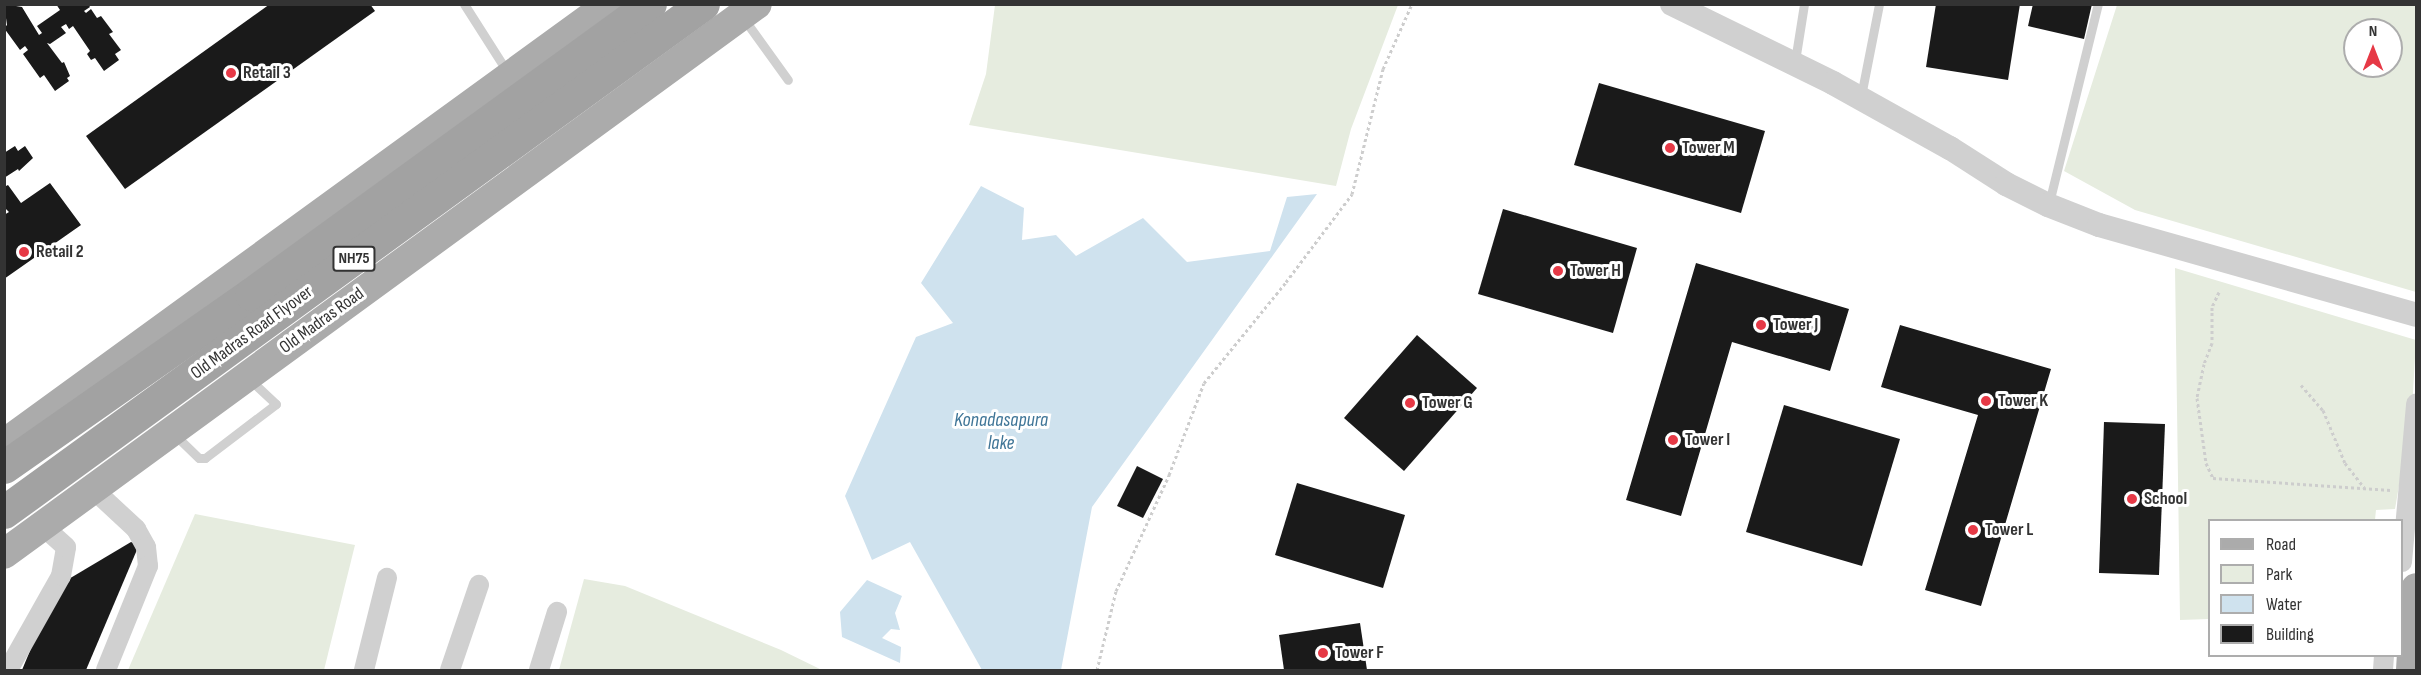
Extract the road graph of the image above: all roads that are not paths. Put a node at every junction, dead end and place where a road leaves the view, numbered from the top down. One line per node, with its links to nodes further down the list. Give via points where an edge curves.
1 (464, 4): 11 (lane)
2 (609, 4): 11 (main road)
3 (650, 4): 20 (highway, Old Madras Road Flyover / NH75, via 251,294)
4 (703, 4): 22 (highway, Old Madras Road Flyover / NH75)
5 (1672, 4): 10 (street)
6 (1804, 4): 10 (lane)
7 (1879, 4): 13 (lane)
8 (2097, 4): 14 (lane)
9 (749, 10): 12 (lane); 16 (main road, Old Madras Road)
10 (1795, 64): 13 (street)
11 (510, 77): 19 (main road)
12 (788, 80)
13 (1861, 99): 14 (street)
14 (2048, 205): 15 (street, via 2099,225)
15 (2416, 315)
16 (245, 376): 18 (main road, Old Madras Road); 18 (lane, via 276,405 202,459)
17 (2416, 404): 24 (street)
18 (171, 431): 21 (main road, Old Madras Road)
19 (4, 444)
20 (4, 467)
21 (93, 489): 23 (main road, Old Madras Road); 31 (street, via 136,529 146,547 148,566)
22 (4, 513)
23 (43, 526): 25 (main road, Old Madras Road); 30 (street, via 66,548 61,576)
24 (2403, 552)
25 (4, 554)
26 (387, 578): 32 (street)
27 (479, 585): 33 (street)
28 (2416, 588): 35 (main road)
29 (557, 612): 34 (street)
30 (8, 670)
31 (106, 670)
32 (364, 670)
33 (450, 670)
34 (539, 670)
35 (2411, 670)

